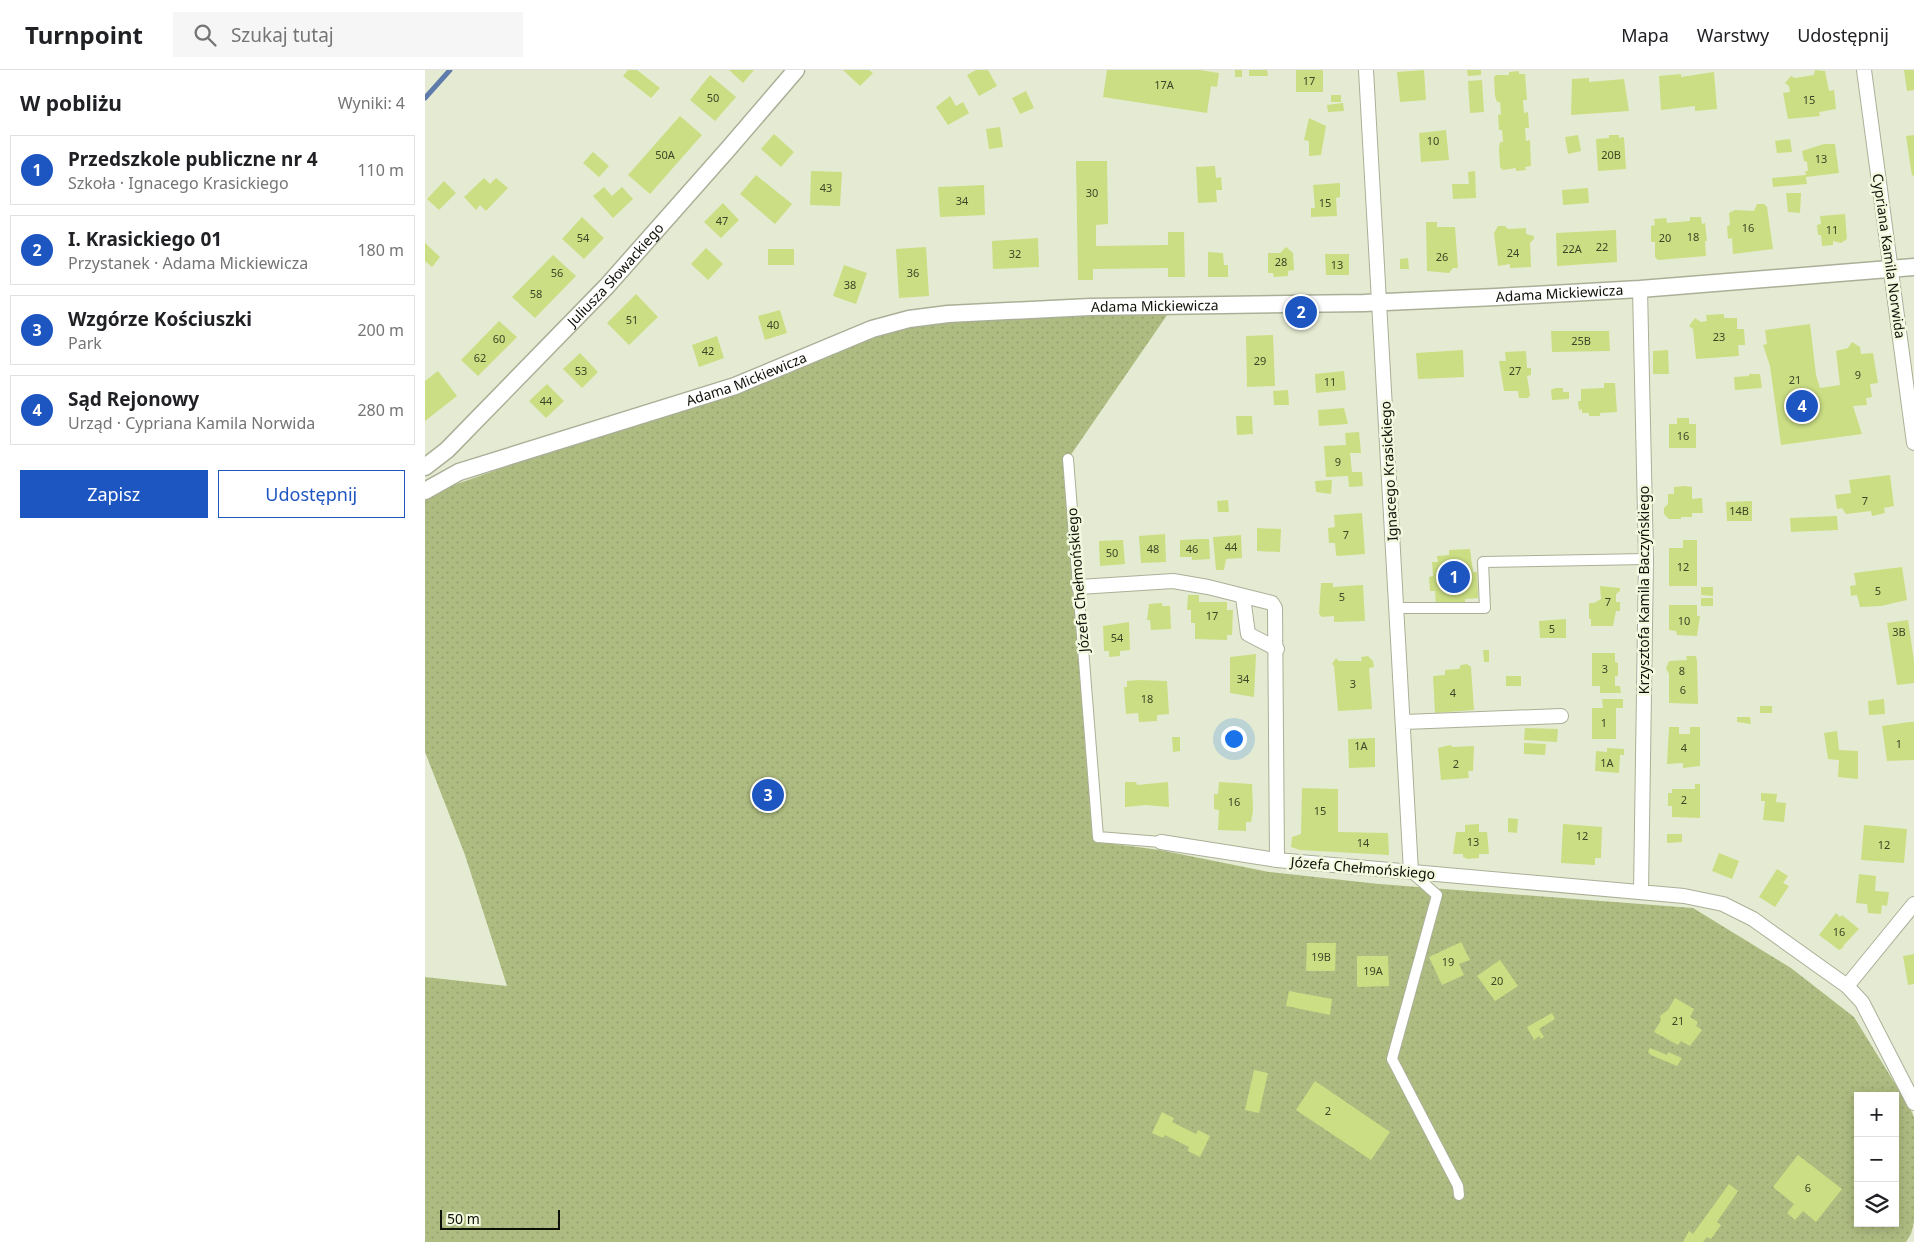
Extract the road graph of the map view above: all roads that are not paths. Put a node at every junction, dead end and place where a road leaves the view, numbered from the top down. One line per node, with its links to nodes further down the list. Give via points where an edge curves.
1 (796, 70): 9 (street, Juliusza Słowackiego, via 607,286)
2 (1366, 70): 7 (street, Ignacego Krasickiego)
3 (1864, 70): 5 (street, Cypriana Kamila Norwida)
4 (1914, 267): 5 (street, Adama Mickiewicza)
5 (1891, 269): 6 (street, Adama Mickiewicza); 8 (street, Cypriana Kamila Norwida)
6 (1640, 289): 7 (street, Adama Mickiewicza); 14 (street, Krzysztofa Kamila Baczyńskiego)
7 (1379, 303): 12 (street, Adama Mickiewicza, via 1089,307 909,319 872,329 735,386); 17 (street, Ignacego Krasickiego)
8 (1914, 443)
9 (447, 450): 11 (street, Juliusza Słowackiego); 12 (street, via 445,466 452,472)
10 (1068, 459): 15 (street, Józefa Chełmońskiego)
11 (425, 467)
12 (459, 472): 13 (street, Adama Mickiewicza)
13 (425, 491)
14 (1646, 559): 17 (street, via 1483,562 1485,608); 24 (street, Krzysztofa Kamila Baczyńskiego)
15 (1079, 587): 16 (street, via 1173,581); 21 (street, Józefa Chełmońskiego, via 1098,838)
16 (1243, 597): 18 (street, via 1248,634); 18 (street, via 1272,603)
17 (1397, 608): 20 (street, Ignacego Krasickiego)
18 (1277, 649): 22 (street)
19 (1561, 716): 20 (street)
20 (1404, 722): 23 (street, Ignacego Krasickiego)
21 (1161, 842): 22 (street, Józefa Chełmońskiego)
22 (1277, 860): 23 (street, Józefa Chełmońskiego)
23 (1411, 872): 24 (street, Józefa Chełmońskiego); 28 (street, via 1437,895 1393,1059 1458,1186)
24 (1641, 892): 26 (street, Józefa Chełmońskiego, via 1723,904 1753,919)
25 (1914, 904): 26 (street)
26 (1847, 986): 27 (street, Józefa Chełmońskiego, via 1862,1002)
27 (1914, 1103)
28 (1459, 1194)

